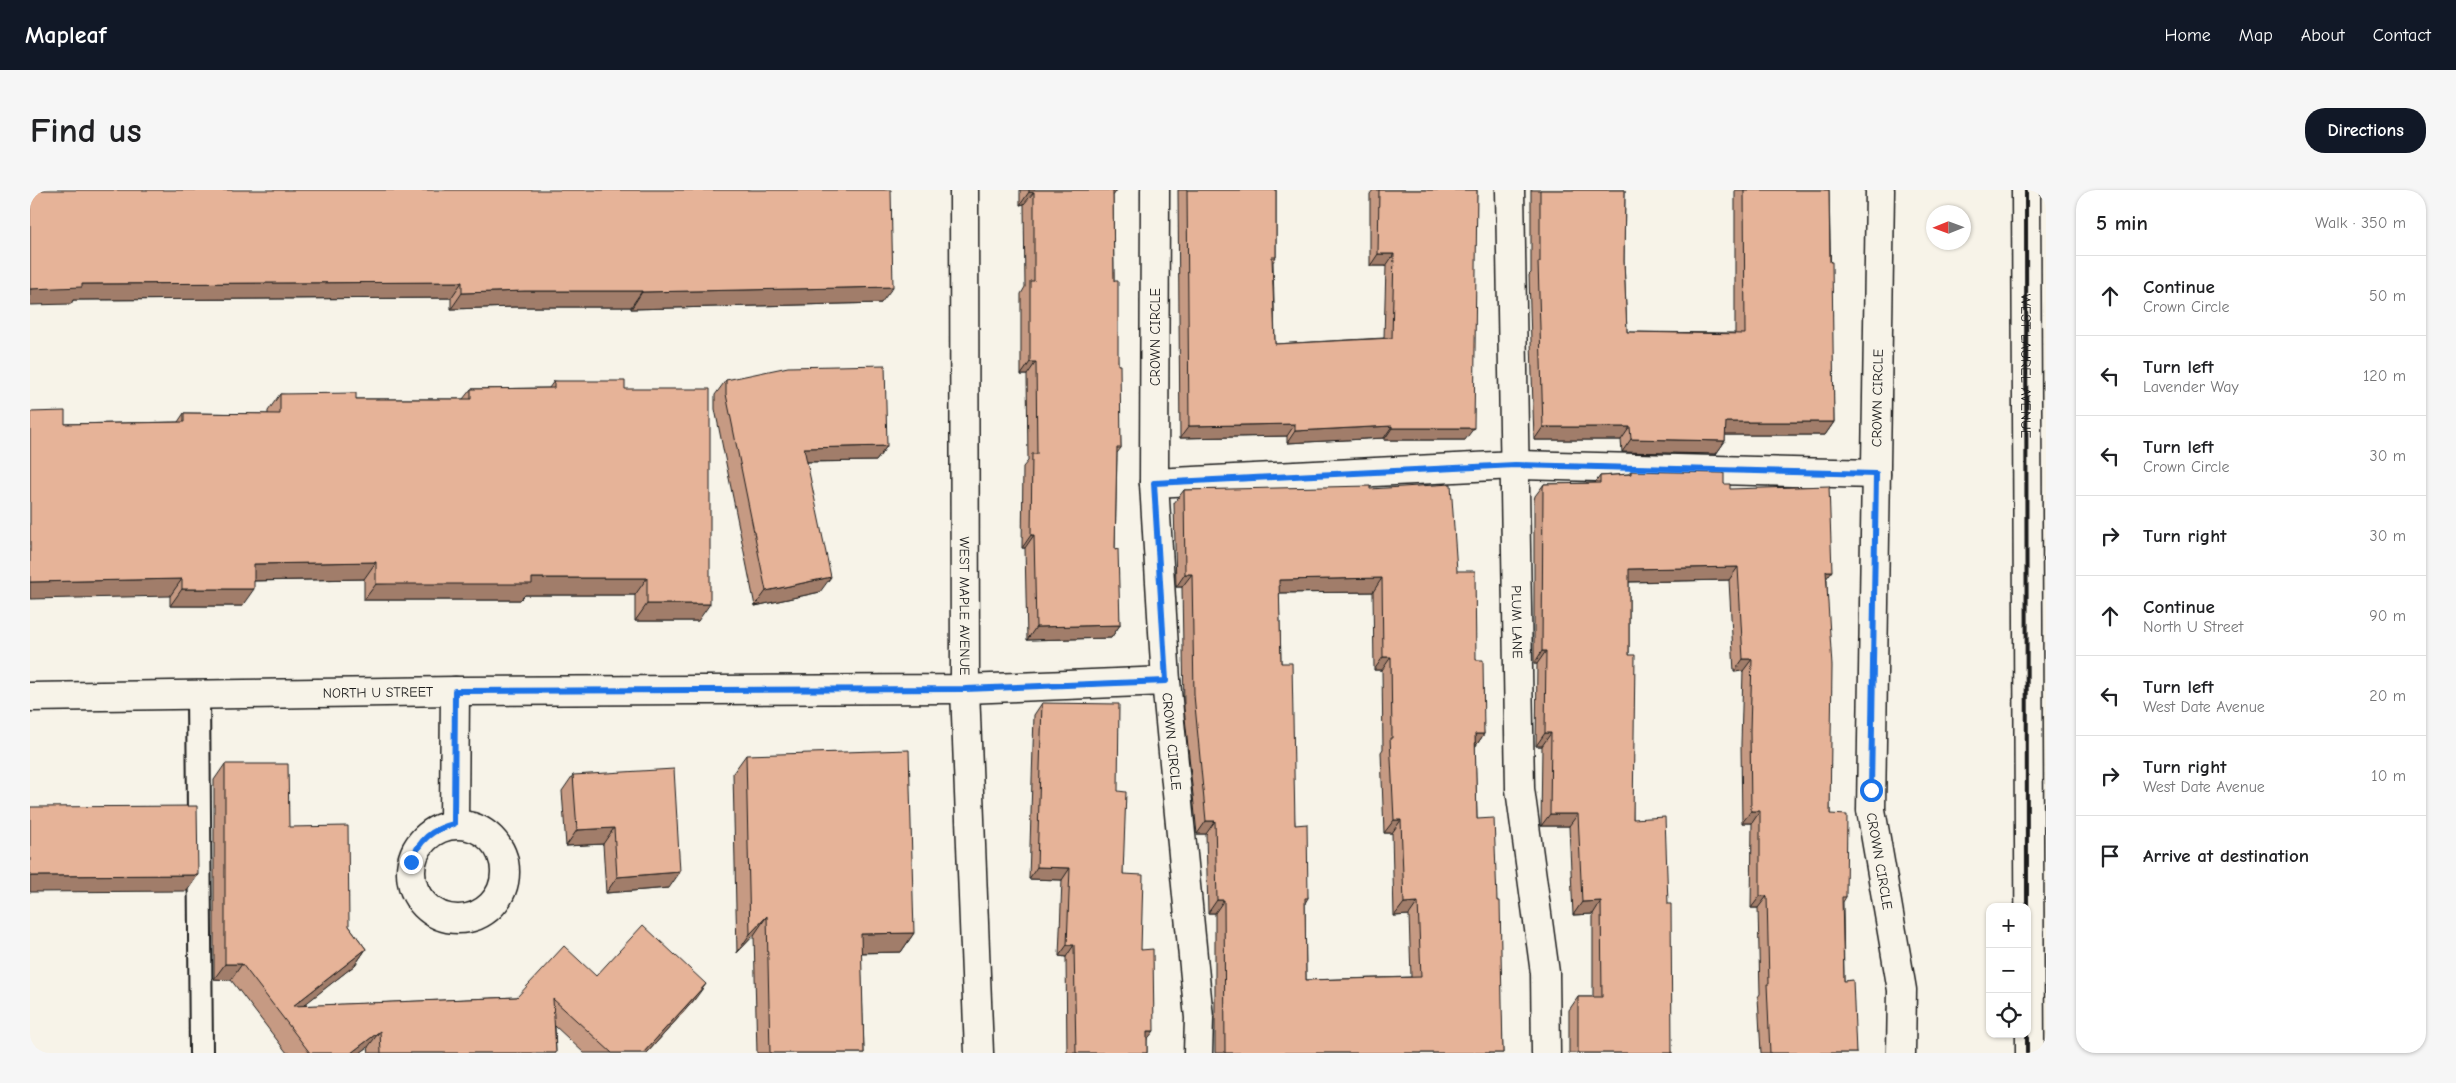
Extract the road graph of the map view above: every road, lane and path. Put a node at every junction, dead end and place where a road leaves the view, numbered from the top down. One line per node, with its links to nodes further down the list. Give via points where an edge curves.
1 (964, 190): 10 (street, WEST MAPLE AVENUE)
2 (1155, 190): 8 (street, CROWN CIRCLE)
3 (1510, 190): 6 (street, PLUM LANE)
4 (1880, 190): 7 (street, CROWN CIRCLE)
5 (2026, 190): 20 (street, WEST LAUREL AVENUE)
6 (1515, 465): 7 (street); 8 (street); 18 (street, PLUM LANE, via 1520,789 1545,973)
7 (1876, 474): 19 (street, CROWN CIRCLE, via 1871,810 1902,990)
8 (1154, 483): 9 (street, CROWN CIRCLE)
9 (1166, 681): 10 (street, NORTH U STREET); 17 (street, CROWN CIRCLE, via 1198,1018)
10 (965, 689): 11 (street, NORTH U STREET); 16 (street, WEST MAPLE AVENUE)
11 (455, 691): 12 (street, NORTH U STREET); 14 (street)
12 (198, 695): 13 (street, NORTH U STREET); 15 (lane)
13 (30, 697)
14 (454, 824)
15 (201, 1053)
16 (979, 1053)
17 (1198, 1053)
18 (1546, 1053)
19 (1901, 1053)
20 (2030, 1053)

